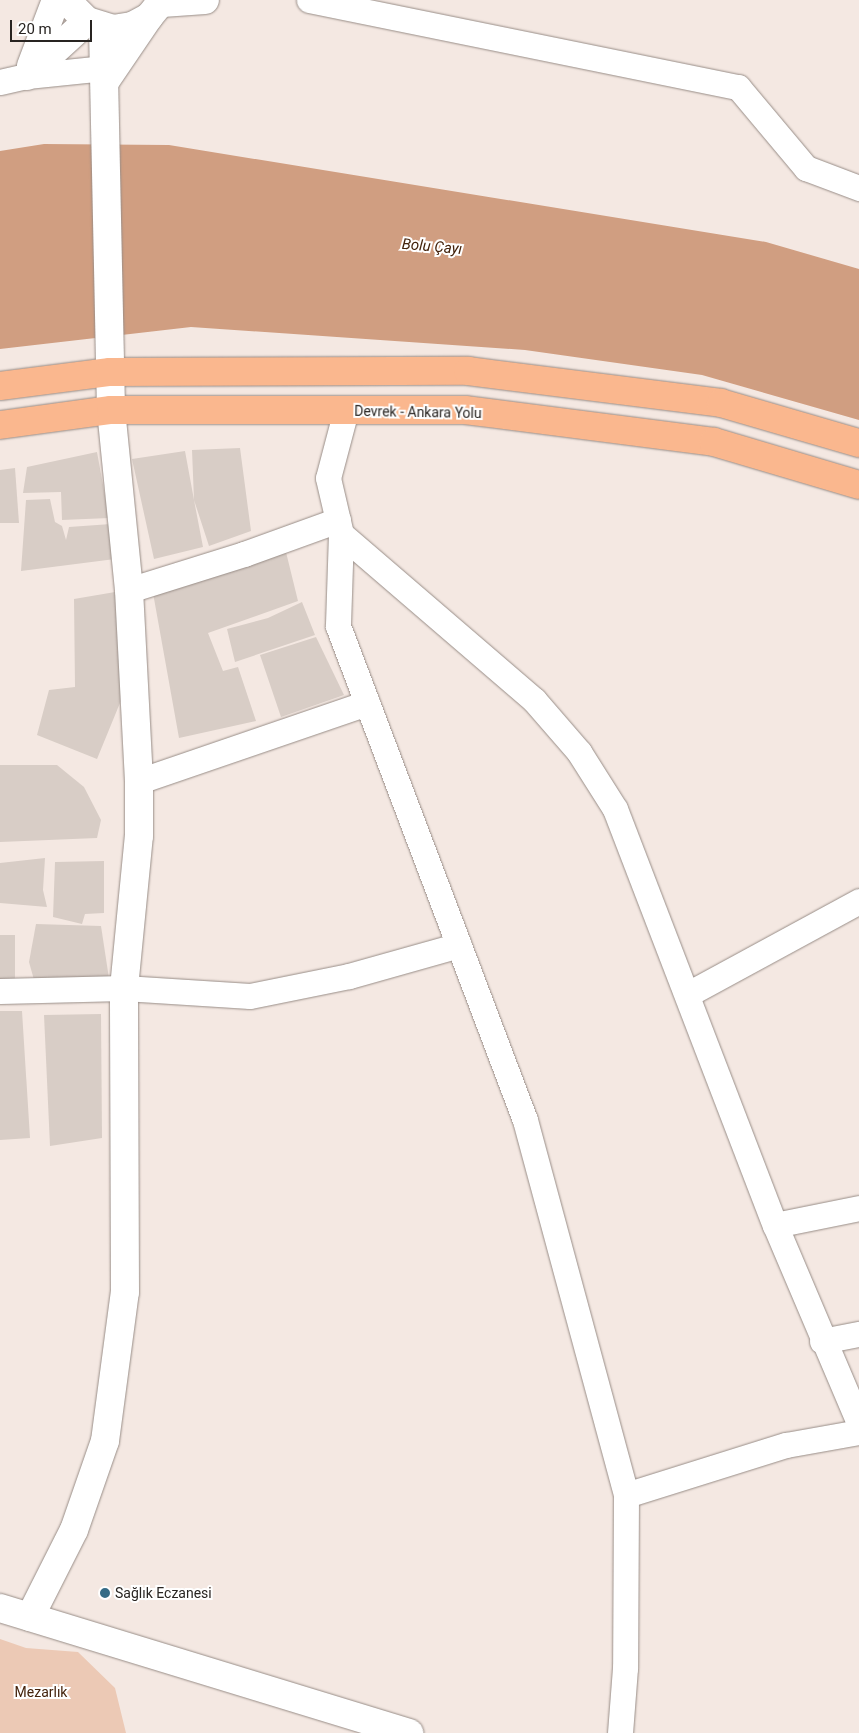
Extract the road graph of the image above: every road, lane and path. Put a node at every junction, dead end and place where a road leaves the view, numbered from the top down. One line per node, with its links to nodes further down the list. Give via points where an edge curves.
1 (56, 0): 8 (street)
2 (66, 0): 6 (street)
3 (205, 0): 5 (street)
4 (309, 0): 10 (street, via 738,87 806,168)
5 (158, 7): 6 (street, via 132,26); 7 (street)
6 (95, 24): 7 (street); 8 (street)
7 (106, 74): 8 (street); 11 (street)
8 (27, 76): 9 (street)
9 (0, 82)
10 (859, 188)
11 (110, 372): 12 (highway); 13 (street); 16 (highway, via 468,371 722,403)
12 (0, 386)
13 (111, 410): 14 (highway, Devrek - Ankara Yolu); 15 (highway, Devrek - Ankara Yolu); 19 (street)
14 (346, 410): 17 (highway, Devrek - Ankara Yolu, via 466,410 714,442); 18 (street, via 328,478)
15 (0, 425)
16 (859, 443)
17 (859, 485)
18 (339, 527): 19 (street); 20 (street, via 338,626); 26 (street, via 534,700 579,752 614,809)
19 (129, 590): 21 (street)
20 (367, 703): 21 (street); 23 (street)
21 (140, 781): 24 (street, via 139,836)
22 (859, 901): 26 (street)
23 (459, 945): 24 (street, via 348,976 250,996); 33 (street, via 525,1120)
24 (124, 988): 25 (street); 35 (street, via 125,1292 105,1441 74,1530)
25 (0, 991)
26 (688, 994): 28 (street)
27 (859, 1208): 28 (street)
28 (775, 1225): 30 (street)
29 (859, 1334): 30 (street)
30 (822, 1341): 31 (street)
31 (859, 1423)
32 (859, 1432): 33 (street, via 786,1445)
33 (626, 1495): 37 (street, via 625,1668)
34 (0, 1608): 35 (street)
35 (30, 1617): 36 (street)
36 (409, 1733)
37 (620, 1733)

